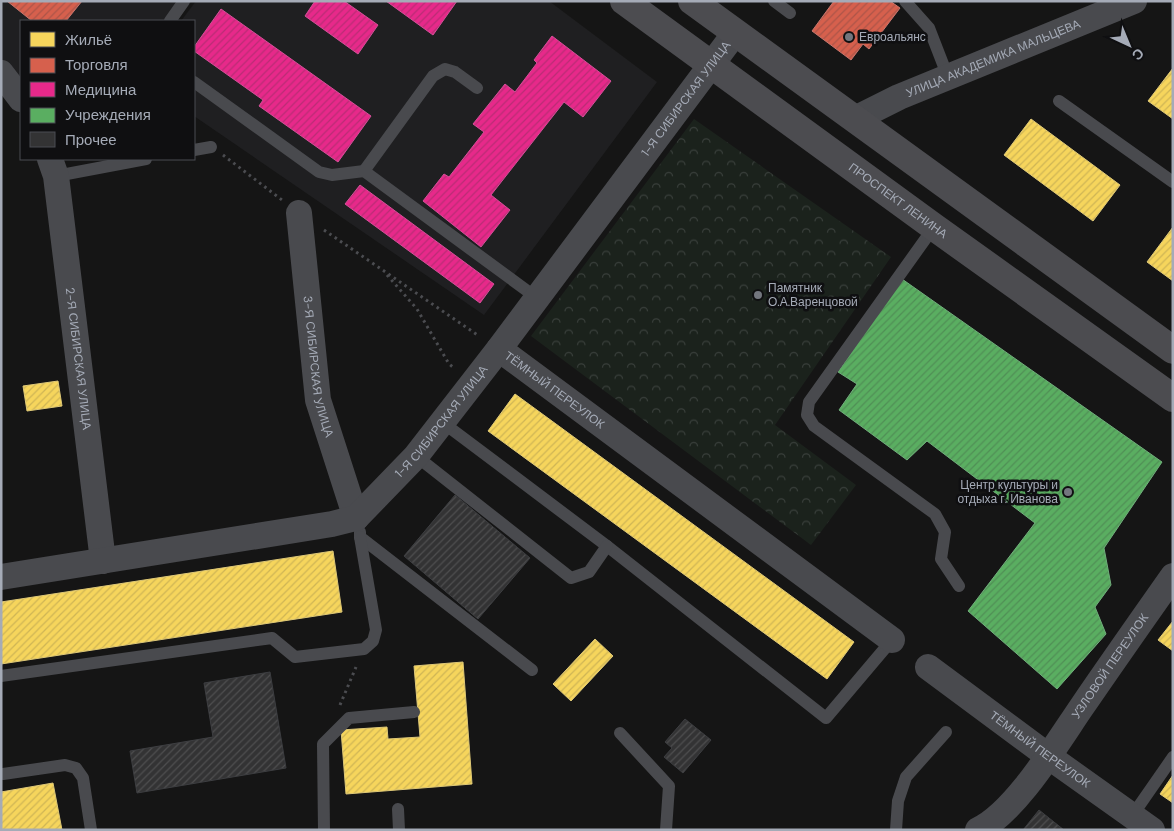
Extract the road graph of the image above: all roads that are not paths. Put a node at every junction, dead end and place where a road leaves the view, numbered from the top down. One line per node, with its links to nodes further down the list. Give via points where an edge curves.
1 (184, 1): 8 (lane)
2 (624, 1): 10 (highway, ПРОСПЕКТ ЛЕНИНА)
3 (692, 1): 9 (highway)
4 (774, 1): 7 (lane)
5 (906, 1): 12 (lane, via 929,28)
6 (1134, 1): 12 (street, УЛИЦА АКАДЕМИКА МАЛЬЦЕВА)
7 (790, 13)
8 (171, 20)
9 (735, 33): 10 (street, 1-Я СИБИРСКАЯ УЛИЦА); 17 (highway)
10 (710, 66): 19 (highway, ПРОСПЕКТ ЛЕНИНА); 27 (street, 1-Я СИБИРСКАЯ УЛИЦА)
11 (1, 73): 15 (street)
12 (948, 77): 17 (street, УЛИЦА АКАДЕМИКА МАЛЬЦЕВА)
13 (195, 83): 23 (lane, via 319,172 332,175)
14 (477, 88): 23 (lane, via 455,72 445,69 433,76)
15 (20, 98)
16 (1060, 101): 24 (lane)
17 (855, 119): 19 (highway); 29 (highway)
18 (211, 147): 20 (lane)
19 (827, 149): 26 (highway, ПРОСПЕКТ ЛЕНИНА)
20 (195, 150)
21 (134, 160): 22 (lane)
22 (53, 167): 35 (street, 2-Я СИБИРСКАЯ УЛИЦА)
23 (364, 171): 27 (lane)
24 (1173, 182)
25 (299, 213): 33 (street, 3-Я СИБИРСКАЯ УЛИЦА, via 318,400)
26 (934, 227): 30 (highway, ПРОСПЕКТ ЛЕНИНА); 38 (lane, via 809,402 807,415 814,426 935,514 946,532 942,559)
27 (537, 298): 28 (street, 1-Я СИБИРСКАЯ УЛИЦА)
28 (499, 349): 31 (street, 1-Я СИБИРСКАЯ УЛИЦА); 39 (street, ТЁМНЫЙ ПЕРЕУЛОК)
29 (1173, 350)
30 (1173, 398)
31 (442, 422): 32 (street, 1-Я СИБИРСКАЯ УЛИЦА); 34 (lane)
32 (416, 456): 33 (street, 1-Я СИБИРСКАЯ УЛИЦА); 34 (lane, via 571,578 589,572)
33 (358, 527): 35 (street, via 332,524); 41 (lane); 42 (lane, via 376,630 373,641 364,649 295,657 272,638)
34 (607, 546): 39 (lane, via 826,718)
35 (103, 561): 37 (street)
36 (1173, 576): 46 (street, УЗЛОВОЙ ПЕРЕУЛОК)
37 (1, 577)
38 (959, 586)
39 (892, 640)
40 (928, 667): 46 (street, ТЁМНЫЙ ПЕРЕУЛОК)
41 (532, 670)
42 (1, 676)
43 (414, 712): 52 (lane, via 349,718 323,744)
44 (620, 732): 54 (lane, via 669,786)
45 (946, 732): 55 (lane, via 906,777 898,801)
46 (1048, 756): 50 (street, ТЁМНЫЙ ПЕРЕУЛОК); 56 (street, УЗЛОВОЙ ПЕРЕУЛОК, via 1003,813)
47 (1173, 757): 50 (lane)
48 (3, 774): 51 (lane, via 65,765 76,768 83,778)
49 (398, 809): 53 (lane)
50 (1142, 823)
51 (91, 830)
52 (324, 830)
53 (399, 830)
54 (666, 830)
55 (896, 830)
56 (979, 830)

